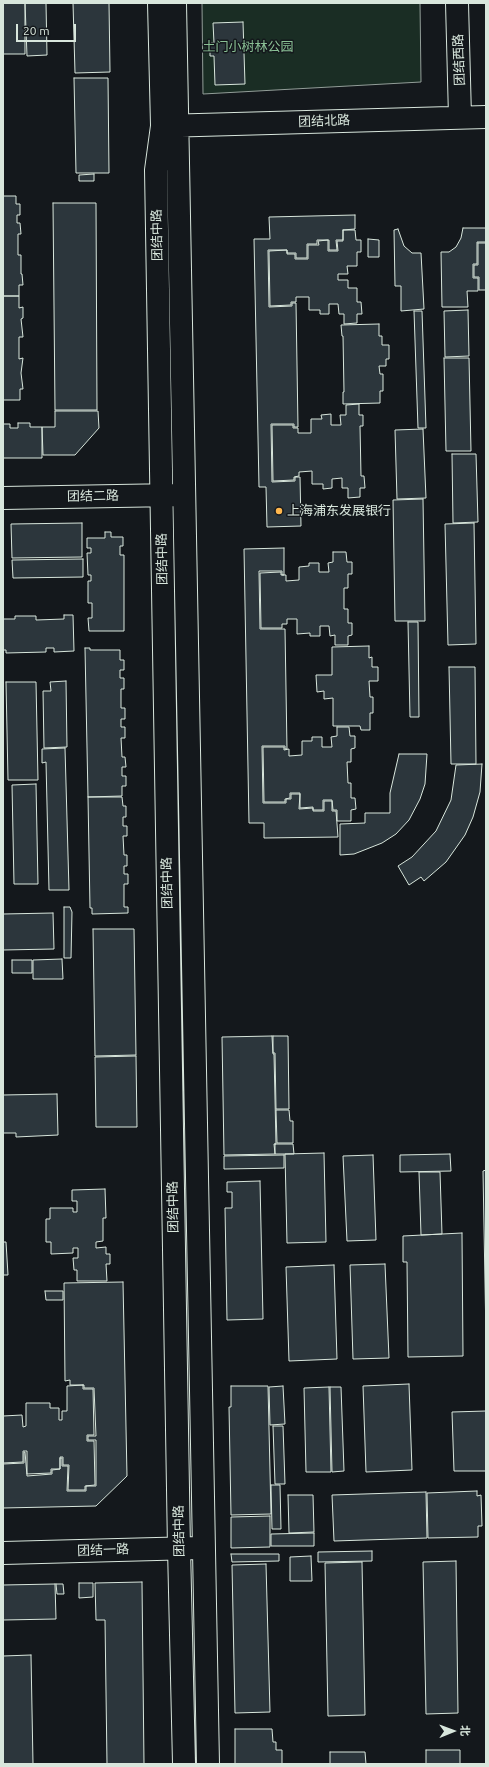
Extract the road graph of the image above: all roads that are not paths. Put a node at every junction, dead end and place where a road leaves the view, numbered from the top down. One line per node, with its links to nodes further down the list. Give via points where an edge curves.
1 (159, 3): 6 (street, 团结中路)
2 (175, 3): 6 (street, 团结中路)
3 (457, 3): 4 (street, 团结西路)
4 (460, 117): 5 (street, 团结北路); 6 (street, 团结北路)
5 (486, 117)
6 (170, 126): 7 (street, 团结中路); 8 (street, 团结中路, via 156,170)
7 (184, 495): 8 (street, 团结二路); 11 (street, 团结中路)
8 (161, 496): 9 (street, 团结二路); 10 (street, 团结中路)
9 (3, 498)
10 (179, 1548): 11 (street, 团结一路); 12 (street, 团结一路); 13 (street, 团结中路)
11 (204, 1548): 14 (street, 团结中路)
12 (3, 1553)
13 (184, 1764)
14 (208, 1764)

